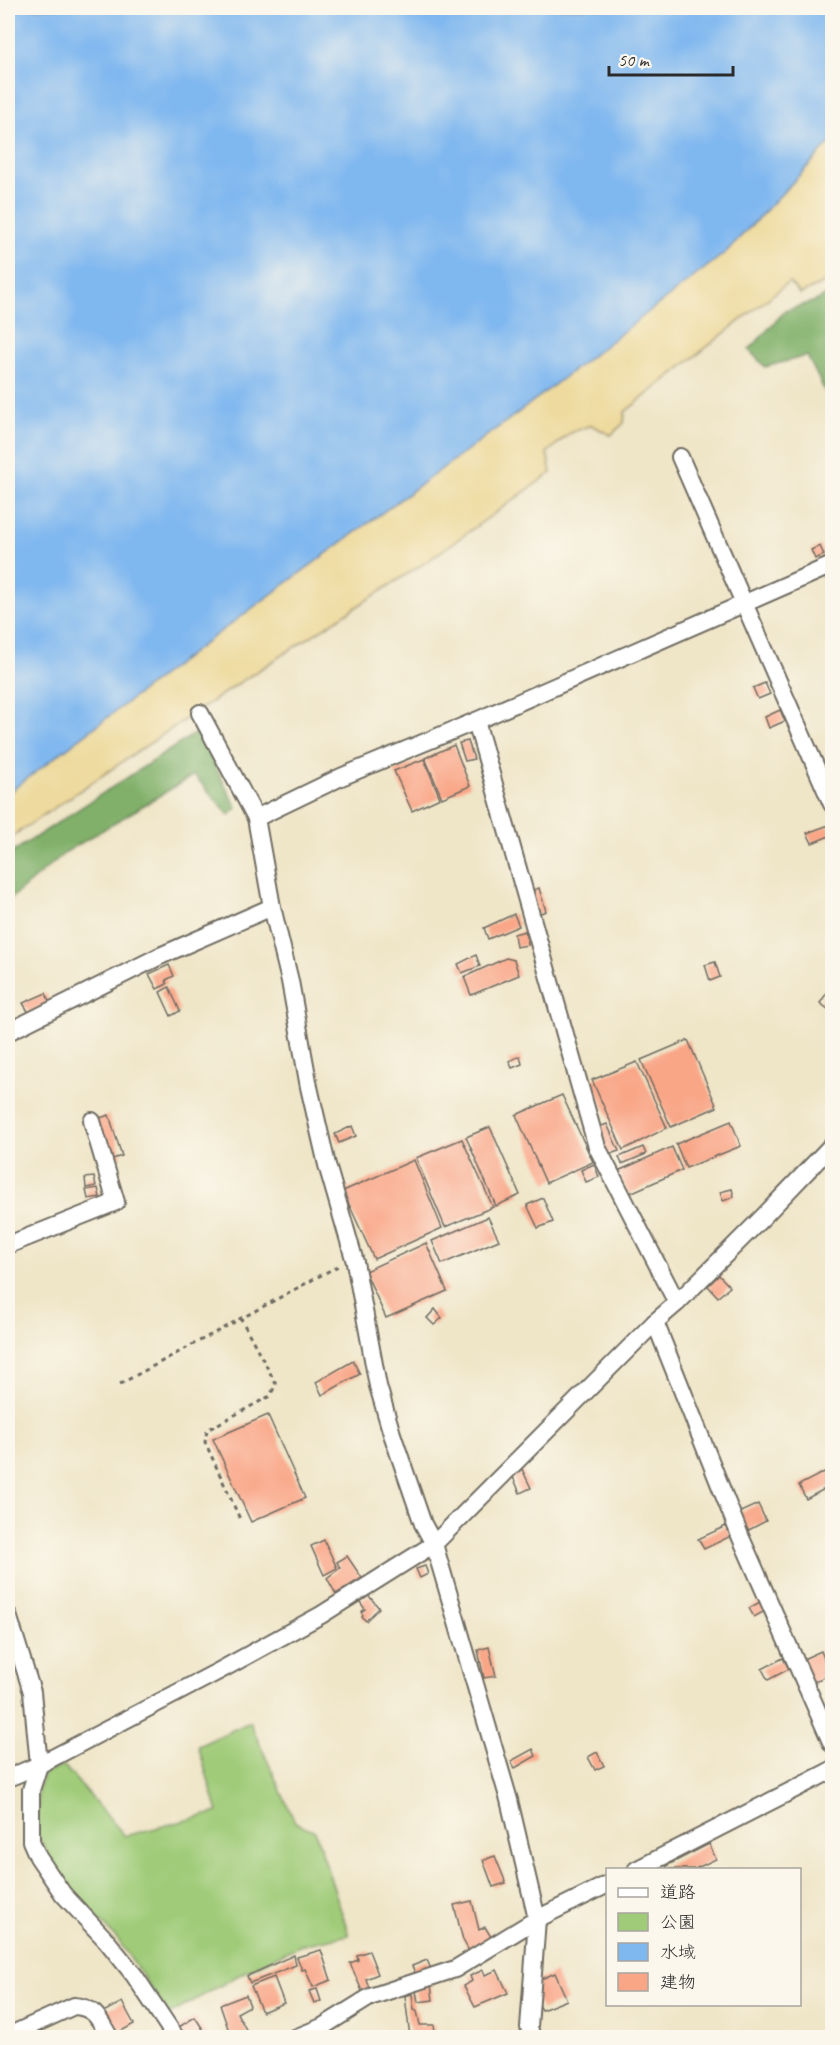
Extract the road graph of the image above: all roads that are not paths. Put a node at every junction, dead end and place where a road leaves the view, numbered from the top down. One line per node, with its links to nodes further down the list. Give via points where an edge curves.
1 (680, 457): 3 (street)
2 (832, 565): 3 (street)
3 (744, 604): 5 (street); 6 (street)
4 (200, 713): 7 (street)
5 (476, 721): 7 (street, via 341,777); 13 (street, via 597,1147)
6 (832, 804)
7 (256, 818): 8 (street)
8 (272, 907): 9 (street, via 160,956); 15 (street, via 327,1165 355,1262 378,1386 423,1524)
9 (8, 1032)
10 (92, 1122): 12 (street, via 116,1202)
11 (832, 1145): 13 (street)
12 (8, 1245)
13 (677, 1303): 14 (street)
14 (655, 1322): 15 (street); 17 (street, via 741,1538)
15 (434, 1544): 18 (street, via 321,1615); 23 (street, via 509,1800)
16 (8, 1616): 18 (street, via 32,1692)
17 (832, 1744)
18 (39, 1765): 20 (street); 28 (street, via 31,1790 30,1822 31,1841 38,1857 63,1894 134,1975)
19 (832, 1770): 21 (street)
20 (8, 1778)
21 (638, 1868)
22 (606, 1885): 23 (street)
23 (537, 1919): 24 (street, via 455,1969 370,1997); 30 (street, via 529,2028)
24 (328, 2031): 29 (street)
25 (33, 2032): 26 (street); 27 (street, via 74,2006 93,2011)
26 (8, 2036)
27 (110, 2037)
28 (176, 2037)
29 (295, 2037)
30 (532, 2037)

